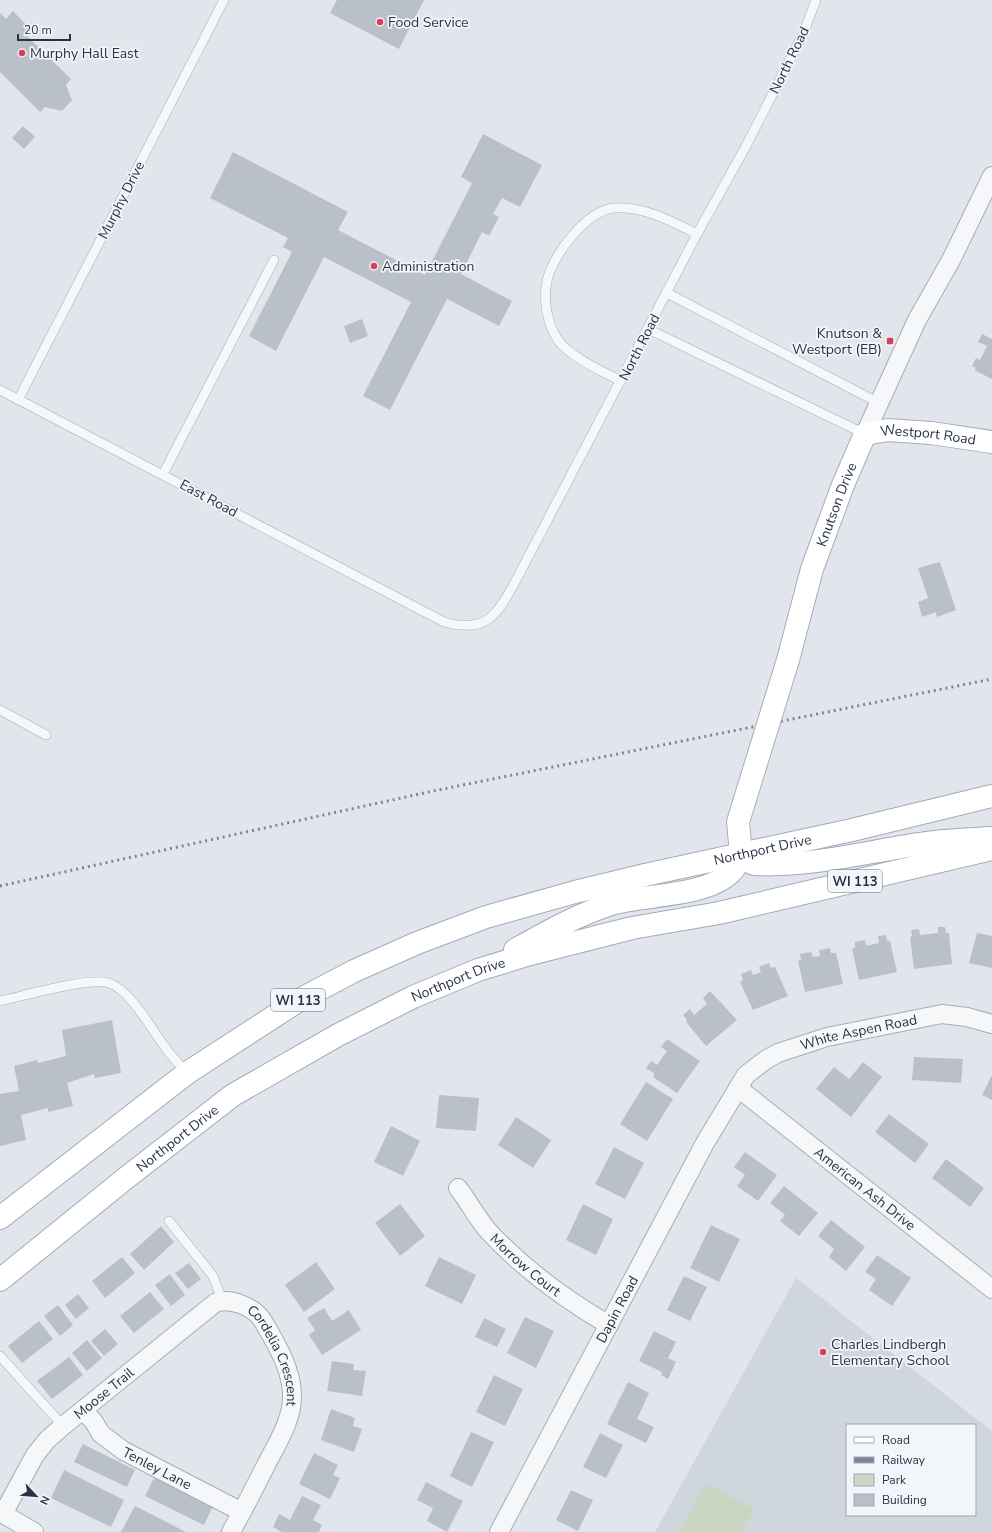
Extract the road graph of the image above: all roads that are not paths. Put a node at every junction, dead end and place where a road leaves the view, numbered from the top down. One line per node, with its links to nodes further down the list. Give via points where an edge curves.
1 (224, 0): 10 (lane, Murphy Drive)
2 (816, 0): 4 (lane, North Road, via 803,34 745,148)
3 (992, 176): 11 (street, Knutson Drive, via 918,320)
4 (697, 234): 6 (lane, North Road); 8 (lane, via 656,214 612,208 587,221 559,254 547,281 546,297 547,312 558,340 587,363)
5 (274, 260): 14 (lane)
6 (667, 293): 7 (lane, North Road); 11 (lane)
7 (648, 329): 8 (lane, North Road); 12 (lane)
8 (621, 382): 15 (lane, North Road, via 514,584 495,614 486,621 469,627 444,622)
9 (0, 390): 10 (lane, East Road)
10 (18, 400): 14 (lane, East Road)
11 (879, 403): 12 (street, Knutson Drive)
12 (865, 434): 13 (main road, Westport Road, via 888,430); 21 (main road, Knutson Drive, bridge, via 812,569 788,660 738,822)
13 (992, 442)
14 (163, 474): 15 (lane, East Road)
15 (416, 608)
16 (0, 710): 17 (lane)
17 (46, 735)
18 (992, 796): 21 (main road, Northport Drive / WI 113)
19 (992, 838): 21 (main road, via 921,844 839,859 803,862 754,864)
20 (992, 849): 22 (main road, Northport Drive / WI 113, via 719,913 632,928)
21 (741, 854): 22 (main road, via 732,872 714,882 698,888 613,904 573,918); 25 (main road, Northport Drive / WI 113, via 575,892 486,917 418,942 301,999)
22 (478, 970): 30 (main road, Northport Drive / WI 113, via 413,997 338,1035 233,1095)
23 (0, 1001): 25 (lane, via 77,985 109,984 124,993)
24 (992, 1024): 26 (street, White Aspen Road, via 942,1014 827,1038 767,1059 746,1075)
25 (187, 1073): 28 (main road, Northport Drive / WI 113)
26 (738, 1088): 31 (street, American Ash Drive); 33 (street, Dapin Road, via 705,1143)
27 (458, 1188): 33 (street, Morrow Court, via 490,1232 535,1275 572,1303)
28 (0, 1218)
29 (170, 1221): 32 (lane, via 213,1276)
30 (0, 1280)
31 (992, 1289)
32 (226, 1301): 35 (street, Moose Trail, via 215,1303); 37 (street, Cordelia Crescent, via 246,1307 260,1318 281,1352 292,1394 290,1414 283,1433)
33 (609, 1325): 41 (street, Dapin Road)
34 (0, 1356): 36 (lane)
35 (83, 1410): 36 (street, Moose Trail); 37 (street, Tenley Lane, via 101,1434 124,1452)
36 (63, 1426): 38 (street, Moose Trail, via 35,1455)
37 (242, 1512): 40 (street, Cordelia Crescent)
38 (2, 1513): 39 (street)
39 (34, 1532)
40 (231, 1532)
41 (499, 1532)

